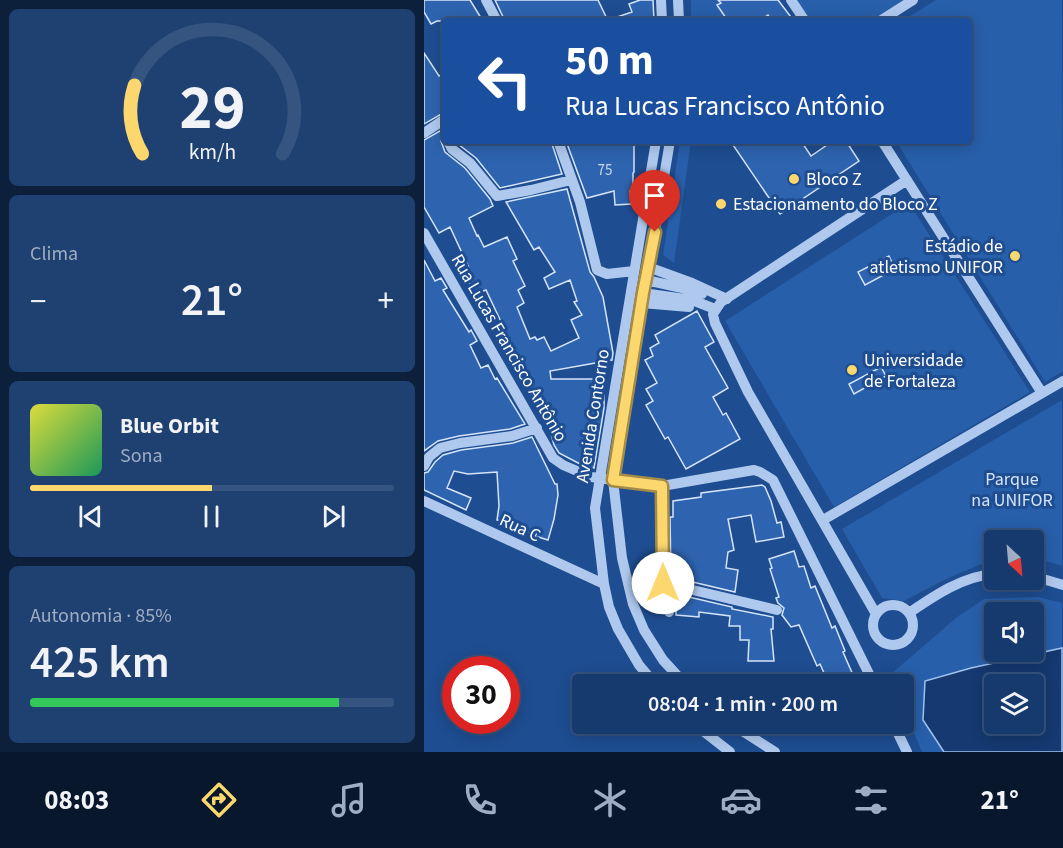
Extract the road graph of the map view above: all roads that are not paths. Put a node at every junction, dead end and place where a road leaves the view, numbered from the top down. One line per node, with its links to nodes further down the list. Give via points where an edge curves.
1 (486, 0): 6 (street)
2 (661, 0): 7 (street)
3 (678, 0): 8 (street)
4 (792, 0): 9 (street)
5 (913, 0): 10 (street)
6 (495, 18)
7 (662, 18)
8 (679, 18)
9 (803, 18)
10 (885, 18)
11 (440, 122): 12 (street)
12 (424, 133)
13 (450, 144): 18 (street, via 497,196)
14 (559, 144): 18 (street)
15 (655, 144): 22 (street, Avenida Contorno)
16 (669, 144): 21 (street, Avenida Contorno)
17 (884, 144): 19 (street)
18 (571, 180): 22 (street, via 597,270 607,274)
19 (907, 180): 25 (street); 27 (street)
20 (424, 233): 28 (street, Rua Lucas Francisco Antônio)
21 (648, 267): 23 (street, Avenida Contorno); 25 (street, via 692,283)
22 (634, 271): 30 (street, Avenida Contorno)
23 (646, 280): 24 (street, Avenida Contorno); 25 (street, via 691,290)
24 (643, 298): 25 (street, via 693,308); 31 (street, Avenida Contorno)
25 (719, 306): 34 (street, via 715,323 748,392)
26 (1063, 381): 27 (street)
27 (1042, 393): 34 (street)
28 (537, 428): 29 (street, via 440,448); 30 (street, Rua Lucas Francisco Antônio, via 553,459)
29 (424, 466)
30 (599, 478): 31 (street, Rua Lucas Francisco Antônio); 38 (street, Avenida Contorno, via 595,508)
31 (613, 480): 32 (street, Rua Lucas Francisco Antônio); 45 (street, Avenida Contorno, via 622,558 633,604 644,630)
32 (662, 486): 37 (street); 46 (street, Rua Lucas Francisco Antônio, via 754,470 768,476)
33 (424, 501): 38 (street, Rua C)
34 (823, 520): 42 (street)
35 (984, 576): 43 (street, via 970,578 934,596)
36 (1044, 579): 39 (street)
37 (663, 583): 40 (street); 41 (street)
38 (604, 584): 44 (street, Avenida Contorno, via 618,629)
39 (1063, 585)
40 (777, 610)
41 (669, 612)
42 (876, 614): 43 (street, via 893,605); 43 (street, via 875,634 891,645 904,642 912,632)
43 (909, 614)
44 (647, 674)
45 (676, 674)
46 (869, 674)
47 (707, 734): 50 (street)
48 (747, 734): 51 (street)
49 (898, 734): 52 (street)
50 (730, 752)
51 (775, 752)
52 (907, 752)

